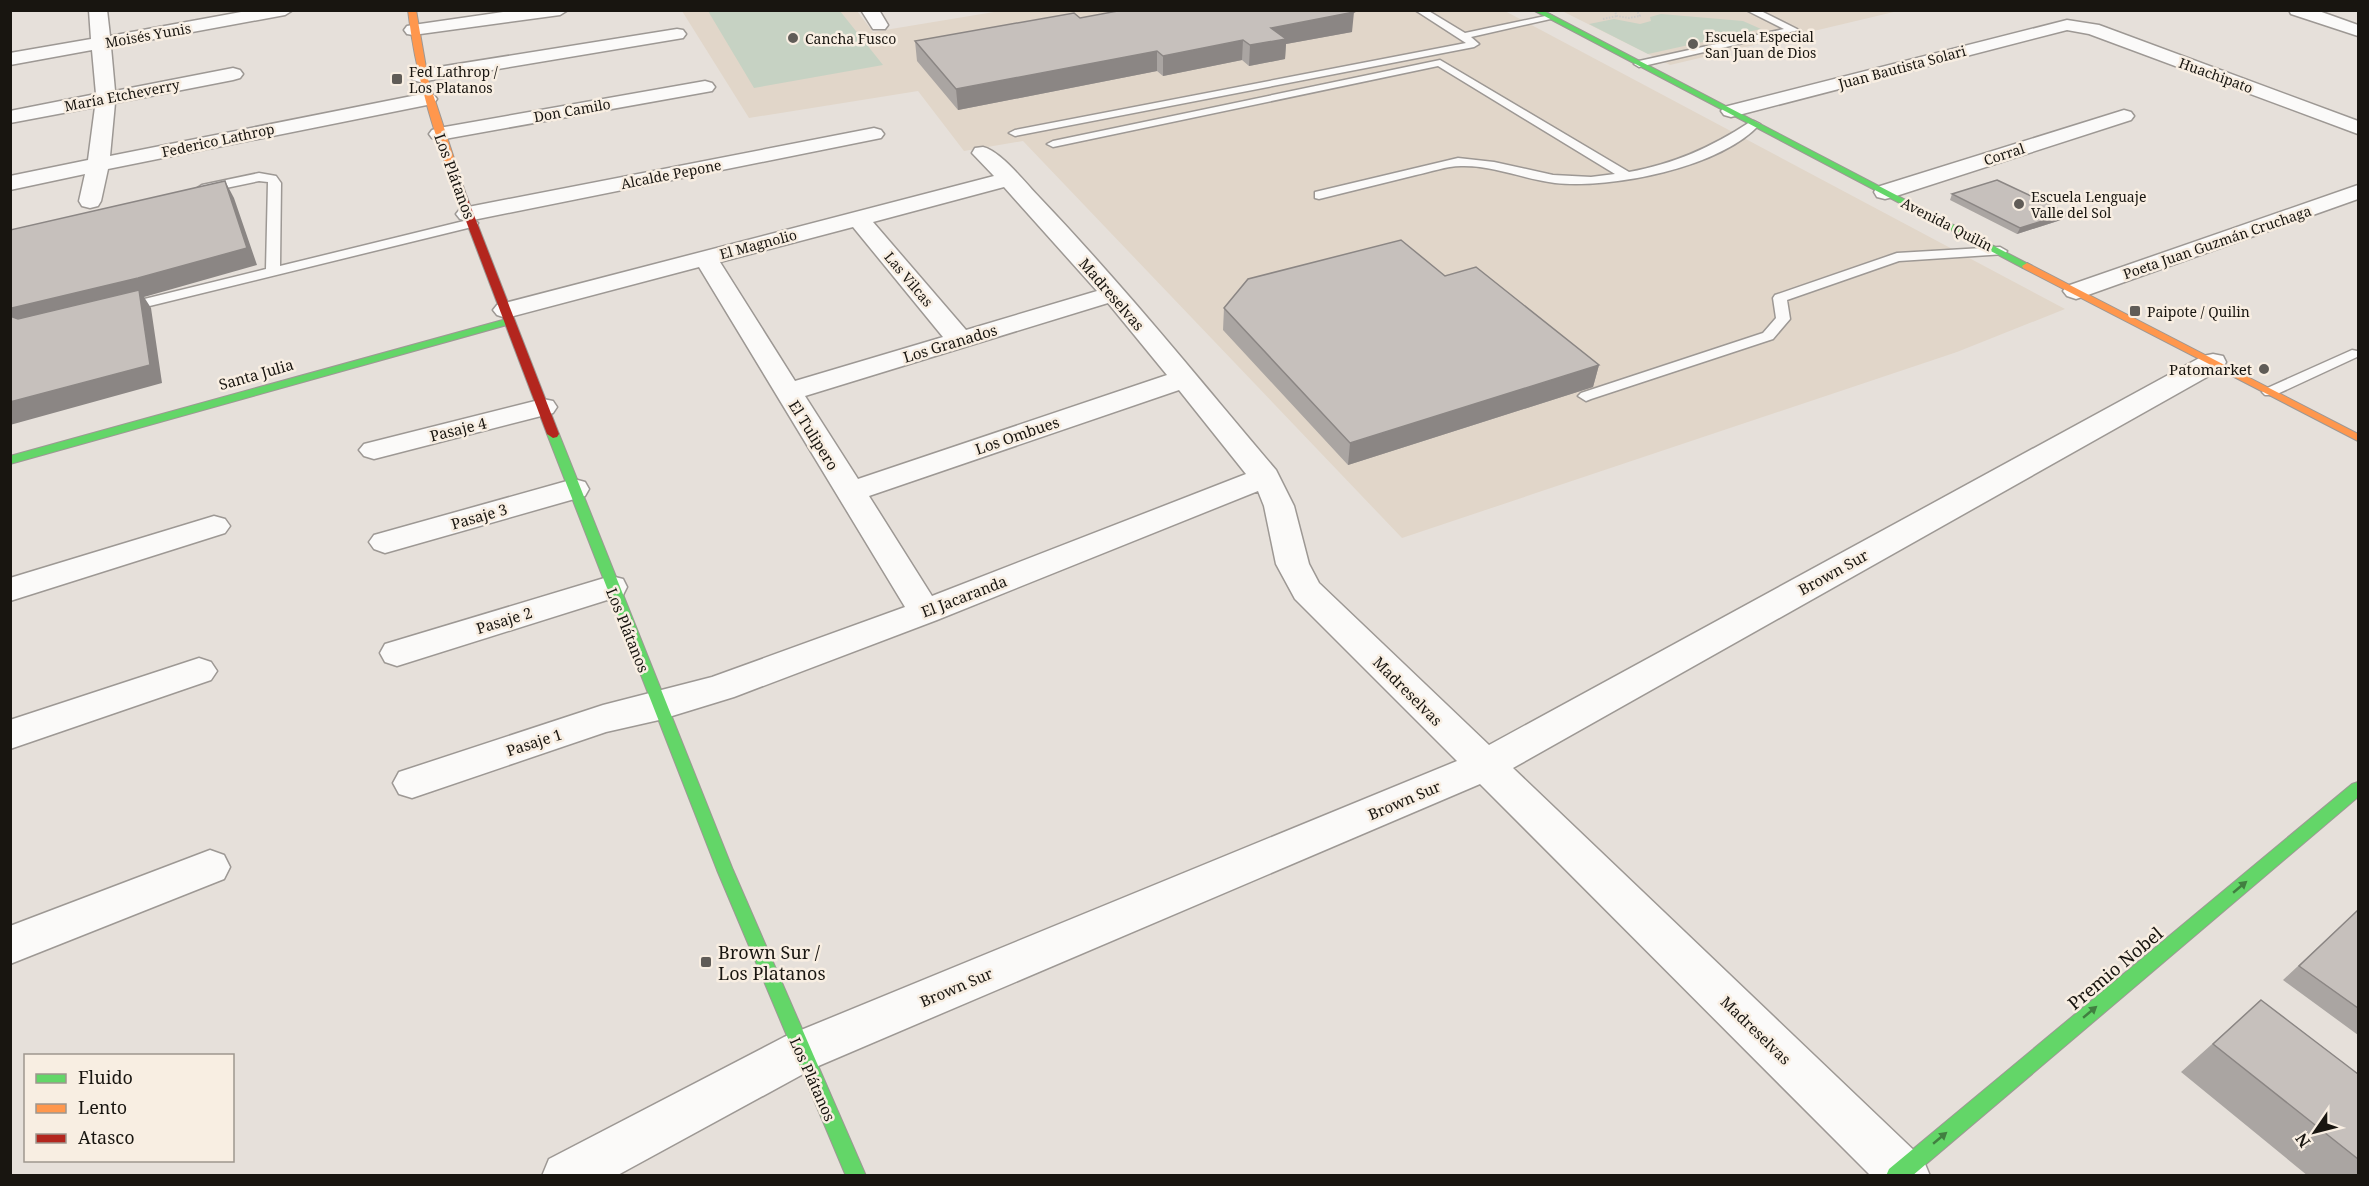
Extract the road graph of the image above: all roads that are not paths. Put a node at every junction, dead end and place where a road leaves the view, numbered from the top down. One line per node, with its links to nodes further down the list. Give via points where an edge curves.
1 (98, 10): 15 (street)
2 (285, 10): 15 (street, Moisés Yunis)
3 (412, 10): 11 (street, Los Plátanos)
4 (560, 10): 11 (street)
5 (1419, 10): 14 (lane)
6 (1536, 10): 9 (street, Avenida Quilín)
7 (1750, 10): 17 (lane, via 1794,30)
8 (2297, 10): 12 (street)
9 (1550, 18): 14 (lane); 17 (street, Avenida Quilín)
10 (2074, 25): 23 (street, Juan Bautista Solari, via 2057,26); 27 (street, Huachipato)
11 (413, 30): 19 (street, Los Plátanos)
12 (2358, 31)
13 (676, 34): 19 (street)
14 (1463, 36): 28 (lane, via 1474,44)
15 (101, 43): 16 (street, Moisés Yunis); 21 (street)
16 (10, 59)
17 (1639, 64): 23 (street, Avenida Quilín)
18 (233, 74): 21 (street, María Etcheverry)
19 (420, 76): 22 (street, Los Plátanos)
20 (705, 87): 29 (street, Don Camilo)
21 (106, 98): 25 (street, María Etcheverry); 33 (street)
22 (427, 99): 29 (street, Los Plátanos); 33 (street, Federico Lathrop)
23 (1731, 111): 26 (street, Avenida Quilín)
24 (2124, 116): 38 (street, Corral)
25 (10, 117)
26 (1754, 124): 34 (lane, via 1707,153); 38 (street, Avenida Quilín)
27 (2358, 128)
28 (1015, 133)
29 (439, 134): 42 (street, Los Plátanos)
30 (874, 134): 42 (street, Alcalde Pepone)
31 (1053, 144): 34 (lane, via 1440,63)
32 (983, 153): 35 (street, Madreselvas)
33 (98, 165): 36 (street, Federico Lathrop); 41 (street)
34 (1625, 175): 40 (lane, via 1585,181 1458,162)
35 (1010, 179): 43 (street, El Magnolio); 48 (street, Madreselvas)
36 (10, 183)
37 (191, 191): 46 (lane, via 259,177 272,179)
38 (1885, 192): 44 (street, Avenida Quilín)
39 (2358, 192): 47 (street, Poeta Juan Guzmán Cruchaga)
40 (1319, 195)
41 (94, 209)
42 (470, 218): 46 (lane); 50 (street, Los Plátanos)
43 (858, 218): 45 (street, El Magnolio); 51 (street, Las Vilcas)
44 (2000, 251): 47 (street, Avenida Quilín); 57 (lane, via 1897,257 1791,294 1780,298 1783,319 1768,336)
45 (705, 258): 50 (street, El Magnolio); 55 (street, El Tulipero)
46 (273, 270): 49 (lane)
47 (2076, 291): 53 (street, Avenida Quilín)
48 (1113, 294): 51 (street, Los Granados); 54 (street, Madreselvas)
49 (111, 311)
50 (508, 315): 58 (street, Los Plátanos); 61 (street, Santa Julia)
51 (960, 340): 55 (street, Los Granados)
52 (2352, 354): 56 (lane)
53 (2213, 362): 56 (street, Avenida Quilín); 74 (street, Brown Sur)
54 (1184, 379): 62 (street, Madreselvas); 64 (street, Los Ombues)
55 (787, 392): 64 (street, El Tulipero)
56 (2270, 392): 59 (street, Avenida Quilín)
57 (1586, 396)
58 (543, 407): 60 (street, Pasaje 4); 63 (street, Los Plátanos)
59 (2358, 438)
60 (374, 450)
61 (10, 460)
62 (1265, 477): 69 (street, El Jacaranda); 74 (street, Madreselvas, via 1281,505 1291,559 1300,582)
63 (574, 489): 66 (street, Pasaje 3); 67 (street, Los Plátanos)
64 (850, 492): 69 (street, El Tulipero)
65 (214, 526): 68 (street)
66 (385, 542)
67 (611, 587): 70 (street, Pasaje 2); 72 (street, Los Plátanos)
68 (10, 590)
69 (925, 612): 72 (street, El Jacaranda, via 721,688)
70 (397, 653)
71 (199, 671): 73 (street)
72 (659, 706): 75 (street, Pasaje 1, via 603,719); 79 (street, Los Plátanos)
73 (10, 735)
74 (1484, 766): 79 (street, Brown Sur); 80 (street, Madreselvas)
75 (412, 783)
76 (2358, 788): 80 (street, Premio Nobel, one-way to 76)
77 (210, 867): 78 (street)
78 (10, 945)
79 (800, 1052): 81 (street, Brown Sur); 82 (street, Los Plátanos)
80 (1901, 1174)
81 (566, 1176)
82 (856, 1176)

